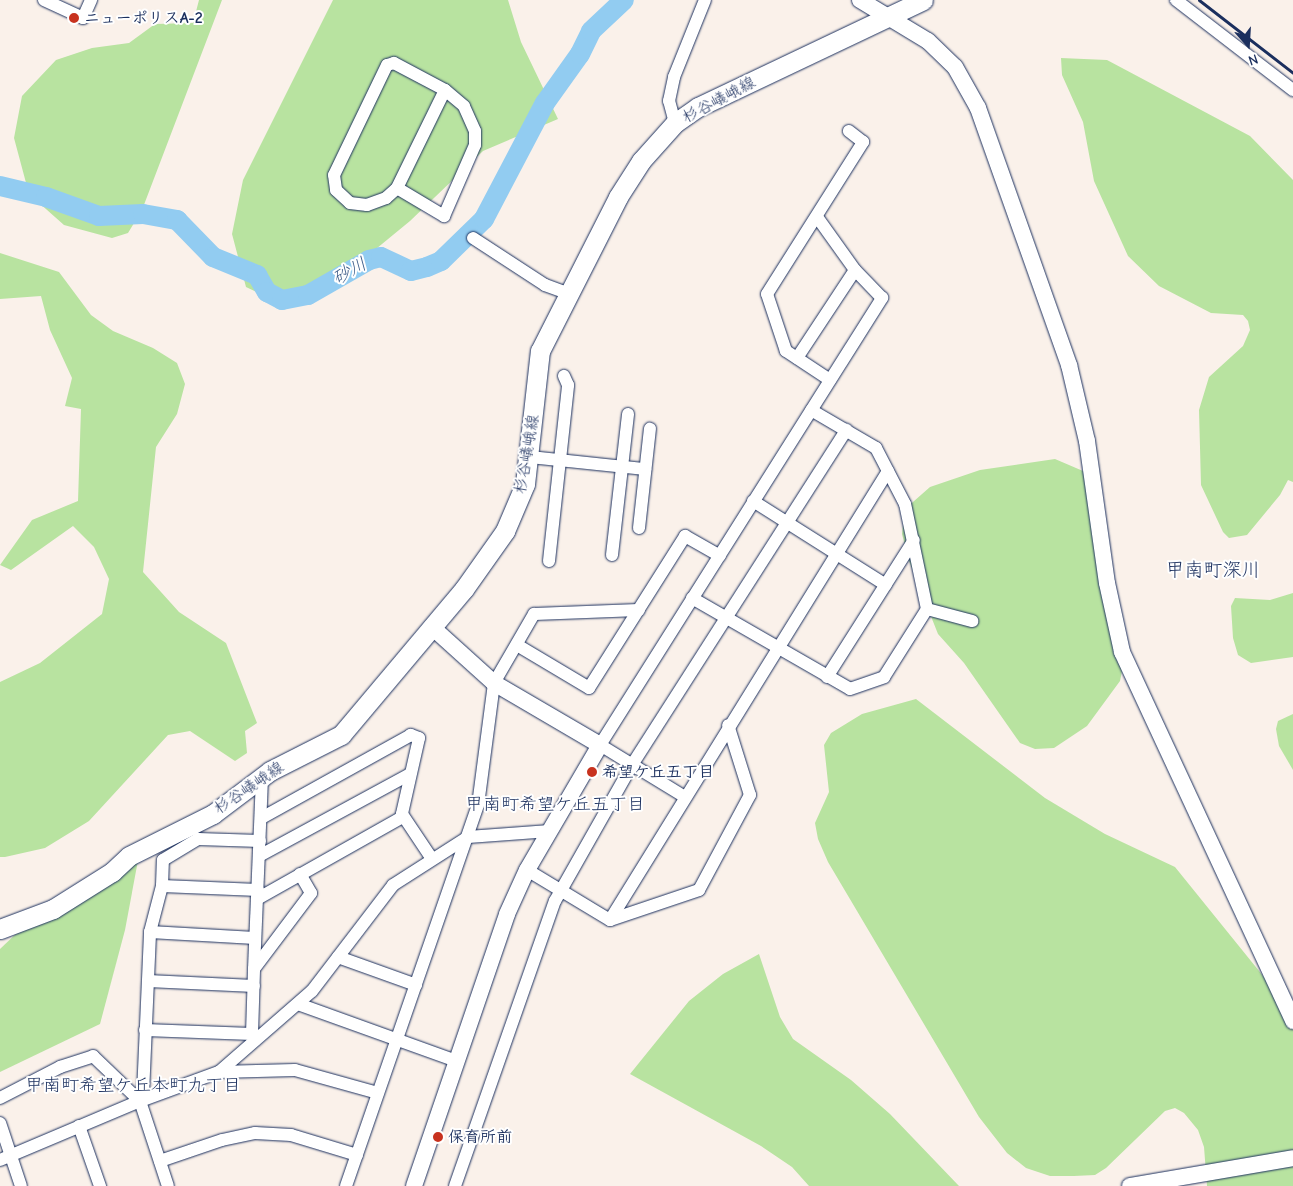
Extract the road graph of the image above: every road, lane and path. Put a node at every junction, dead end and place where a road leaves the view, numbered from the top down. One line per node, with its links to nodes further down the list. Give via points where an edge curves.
1 (44, 0): 2 (street, via 83,18)
2 (91, 0)
3 (706, 0): 10 (street, via 674,77 669,101)
4 (860, 0): 7 (street)
5 (923, 0): 7 (main road, 杉谷嶬峨線)
6 (1176, 0): 9 (street)
7 (889, 16): 10 (main road, 杉谷嶬峨線, via 728,92); 76 (street, via 928,41 955,67 978,108 1069,365 1087,441 1107,583 1122,652)
8 (445, 90): 12 (street); 12 (street, via 464,106 475,131 475,145 444,216); 12 (street, via 394,63 387,65 334,176 336,190 350,203 367,205 378,202)
9 (1293, 90)
10 (675, 123): 16 (main road, 杉谷嶬峨線, via 652,147 629,179)
11 (849, 131): 13 (street, via 863,142)
12 (396, 188)
13 (817, 217): 15 (street); 17 (street, via 767,294 786,351)
14 (473, 238): 16 (street, via 545,285)
15 (855, 270): 17 (street); 19 (street, via 882,298)
16 (567, 293): 24 (main road, 杉谷嶬峨線, via 540,351)
17 (798, 358): 19 (street)
18 (564, 376): 25 (street, via 568,385)
19 (830, 380): 20 (street)
20 (810, 410): 23 (street); 29 (street)
21 (628, 414): 26 (street)
22 (650, 429): 27 (street)
23 (846, 430): 28 (street, via 876,448); 30 (street)
24 (530, 457): 25 (street); 43 (main road, 杉谷嶬峨線, via 524,484 505,531)
25 (560, 460): 26 (street); 36 (street)
26 (622, 468): 27 (street); 34 (street)
27 (645, 469): 31 (street)
28 (888, 471): 32 (street, via 904,504); 33 (street)
29 (753, 501): 30 (street); 35 (street)
30 (787, 522): 33 (street); 41 (street)
31 (639, 528)
32 (914, 540): 37 (street); 39 (street)
33 (837, 553): 37 (street); 45 (street)
34 (612, 555)
35 (720, 556): 38 (street); 40 (street, via 685,536)
36 (549, 561)
37 (886, 585): 46 (street)
38 (692, 598): 41 (street); 49 (street)
39 (927, 609): 42 (street); 46 (street, via 884,677 850,689)
40 (639, 610): 44 (street, via 534,614); 44 (street, via 589,688)
41 (727, 618): 45 (street); 50 (street)
42 (972, 621)
43 (432, 627): 47 (street); 52 (main road, 杉谷嶬峨線, via 342,735)
44 (517, 645): 47 (street)
45 (778, 647): 46 (street); 48 (street)
46 (827, 677)
47 (494, 684): 49 (street); 57 (street, via 478,805)
48 (728, 725): 53 (street); 66 (street, via 750,795 699,890)
49 (600, 744): 50 (street); 56 (street)
50 (632, 765): 53 (street); 64 (street)
51 (410, 774): 54 (street); 55 (street, via 419,738 411,735); 59 (street)
52 (262, 778): 55 (street); 67 (main road, 杉谷嶬峨線, via 213,814 129,856 112,872 53,909)
53 (685, 797): 66 (street)
54 (402, 814): 60 (street); 62 (street, via 401,818)
55 (261, 818): 58 (street)
56 (550, 831): 57 (street); 61 (street)
57 (468, 837): 60 (street); 73 (street)
58 (260, 841): 59 (street); 63 (street, via 198,839 163,860)
59 (259, 856): 65 (street)
60 (432, 859): 70 (street, via 388,890)
61 (526, 870): 64 (street); 80 (street, via 506,914)
62 (300, 874): 65 (street); 71 (street, via 311,893)
63 (162, 886): 65 (street); 68 (street)
64 (561, 889): 66 (street); 96 (street)
65 (258, 894): 69 (street)
66 (610, 920)
67 (0, 928)
68 (150, 932): 69 (street); 72 (street)
69 (255, 938): 71 (street)
70 (338, 958): 73 (street); 75 (street)
71 (254, 970): 74 (street)
72 (148, 981): 74 (street); 77 (street)
73 (416, 985): 79 (street)
74 (254, 986): 78 (street)
75 (298, 1004): 78 (street); 79 (street)
76 (1293, 1021)
77 (145, 1030): 78 (street); 84 (street, via 143,1094)
78 (254, 1037): 81 (street)
79 (397, 1040): 80 (street); 82 (street)
80 (456, 1061): 91 (street)
81 (219, 1072): 82 (street, via 295,1070); 84 (street)
82 (378, 1093): 87 (street)
83 (0, 1098): 84 (street, via 60,1067 93,1056)
84 (140, 1101): 86 (street); 90 (street)
85 (0, 1123): 88 (street)
86 (79, 1126): 88 (street); 93 (street)
87 (357, 1155): 90 (street, via 297,1137 255,1133 222,1140); 95 (street)
88 (5, 1157): 92 (street)
89 (1293, 1158): 97 (street)
90 (160, 1161): 94 (street)
91 (419, 1185)
92 (21, 1186)
93 (100, 1186)
94 (168, 1186)
95 (346, 1186)
96 (455, 1186)
97 (1130, 1186)

